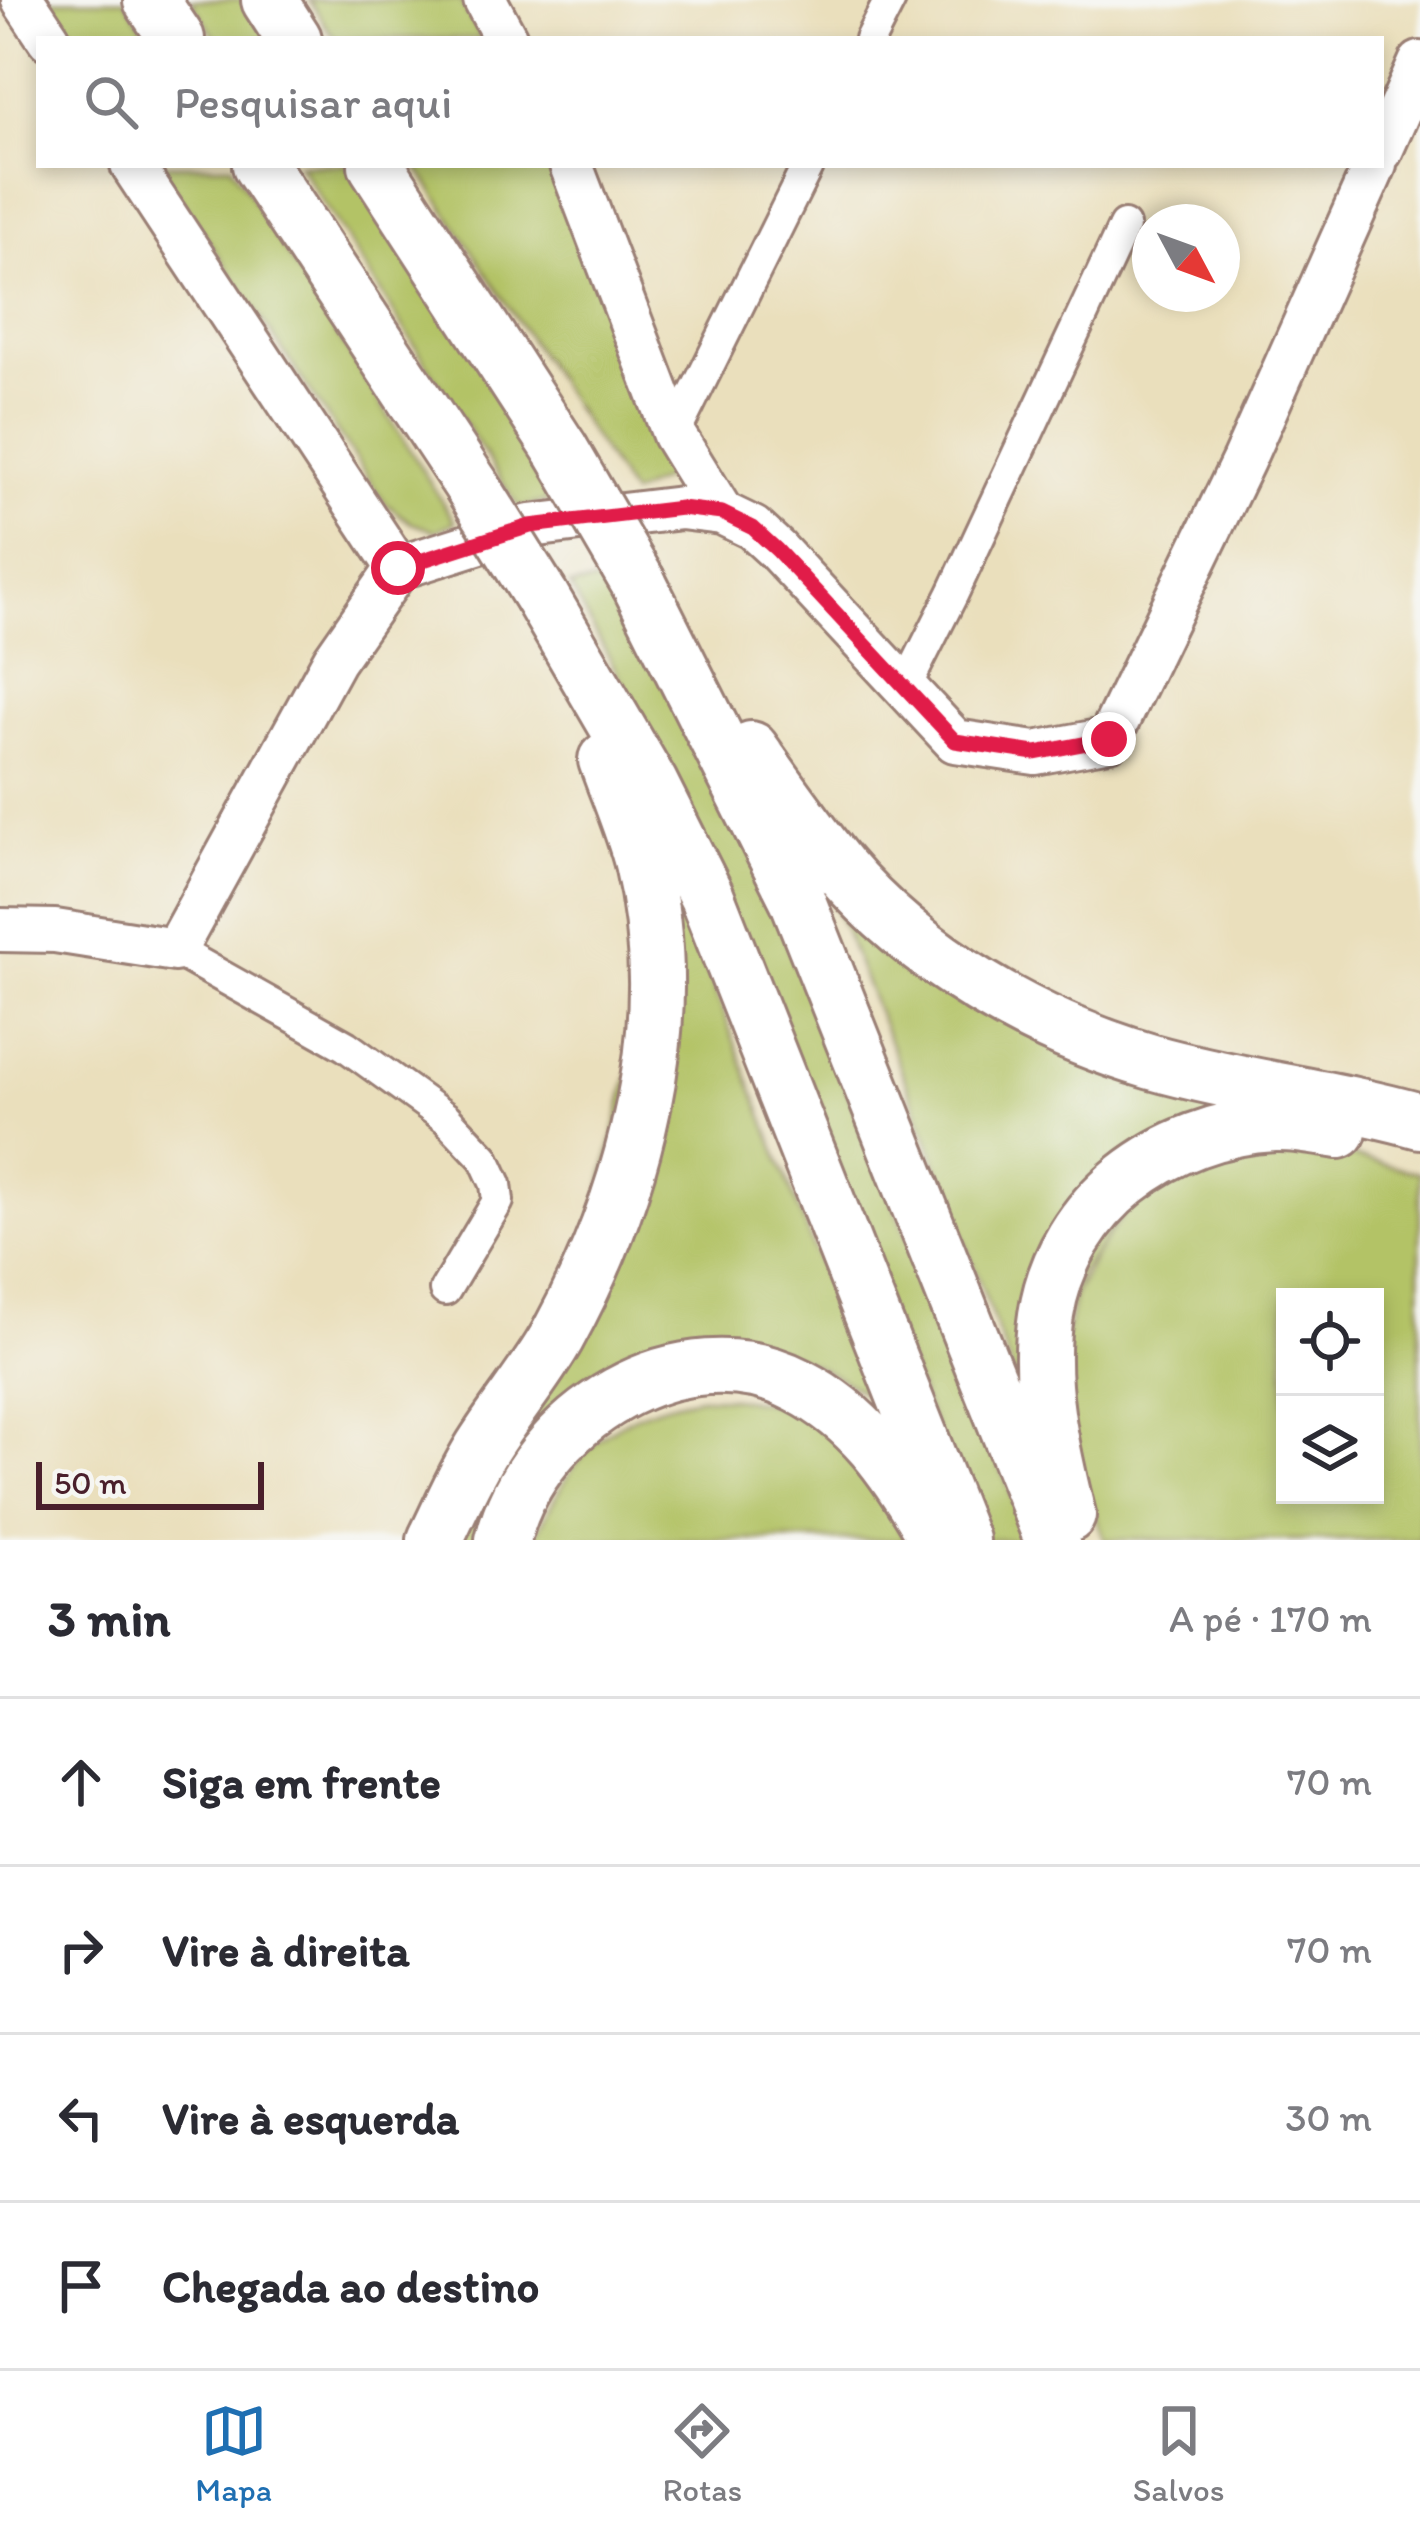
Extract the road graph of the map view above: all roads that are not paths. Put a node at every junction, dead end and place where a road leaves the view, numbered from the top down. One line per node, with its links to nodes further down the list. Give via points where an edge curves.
1 (23, 0): 6 (main road)
2 (151, 0): 7 (highway)
3 (269, 0): 8 (highway)
4 (485, 0): 9 (main road)
5 (890, 0): 10 (street)
6 (47, 36)
7 (174, 36)
8 (292, 36)
9 (504, 36)
10 (872, 36)
11 (1420, 63): 12 (main road)
12 (1384, 144)
13 (134, 168): 22 (main road)
14 (262, 168): 24 (highway, bridge)
15 (378, 168): 23 (highway, bridge)
16 (572, 168): 20 (main road)
17 (807, 168): 20 (street)
18 (1374, 168): 25 (main road, via 1109,739 1035,753 955,741)
19 (1124, 226): 25 (street)
20 (674, 435): 21 (main road)
21 (722, 513): 22 (main road, via 681,508 530,526); 25 (main road, via 777,550)
22 (398, 568): 27 (main road, via 334,660)
23 (639, 584): 28 (highway, via 840,869 934,955 1103,1047); 35 (highway, via 797,899)
24 (541, 596): 31 (highway, via 642,865 652,1048 632,1155 597,1259); 34 (highway, via 707,897)
25 (904, 690)
26 (0, 930): 27 (main road)
27 (175, 950): 30 (street, via 346,1046 446,1118 484,1158 498,1201)
28 (1420, 1121)
29 (1420, 1149): 36 (highway, via 1277,1124 1227,1131 1133,1172 1096,1206 1067,1252 1046,1312 1042,1368)
30 (445, 1290)
31 (435, 1540)
32 (503, 1540): 33 (highway, via 532,1476 575,1426 653,1376 694,1368 773,1376 846,1416 896,1472)
33 (937, 1540)
34 (961, 1540)
35 (1052, 1540)
36 (1075, 1540)

